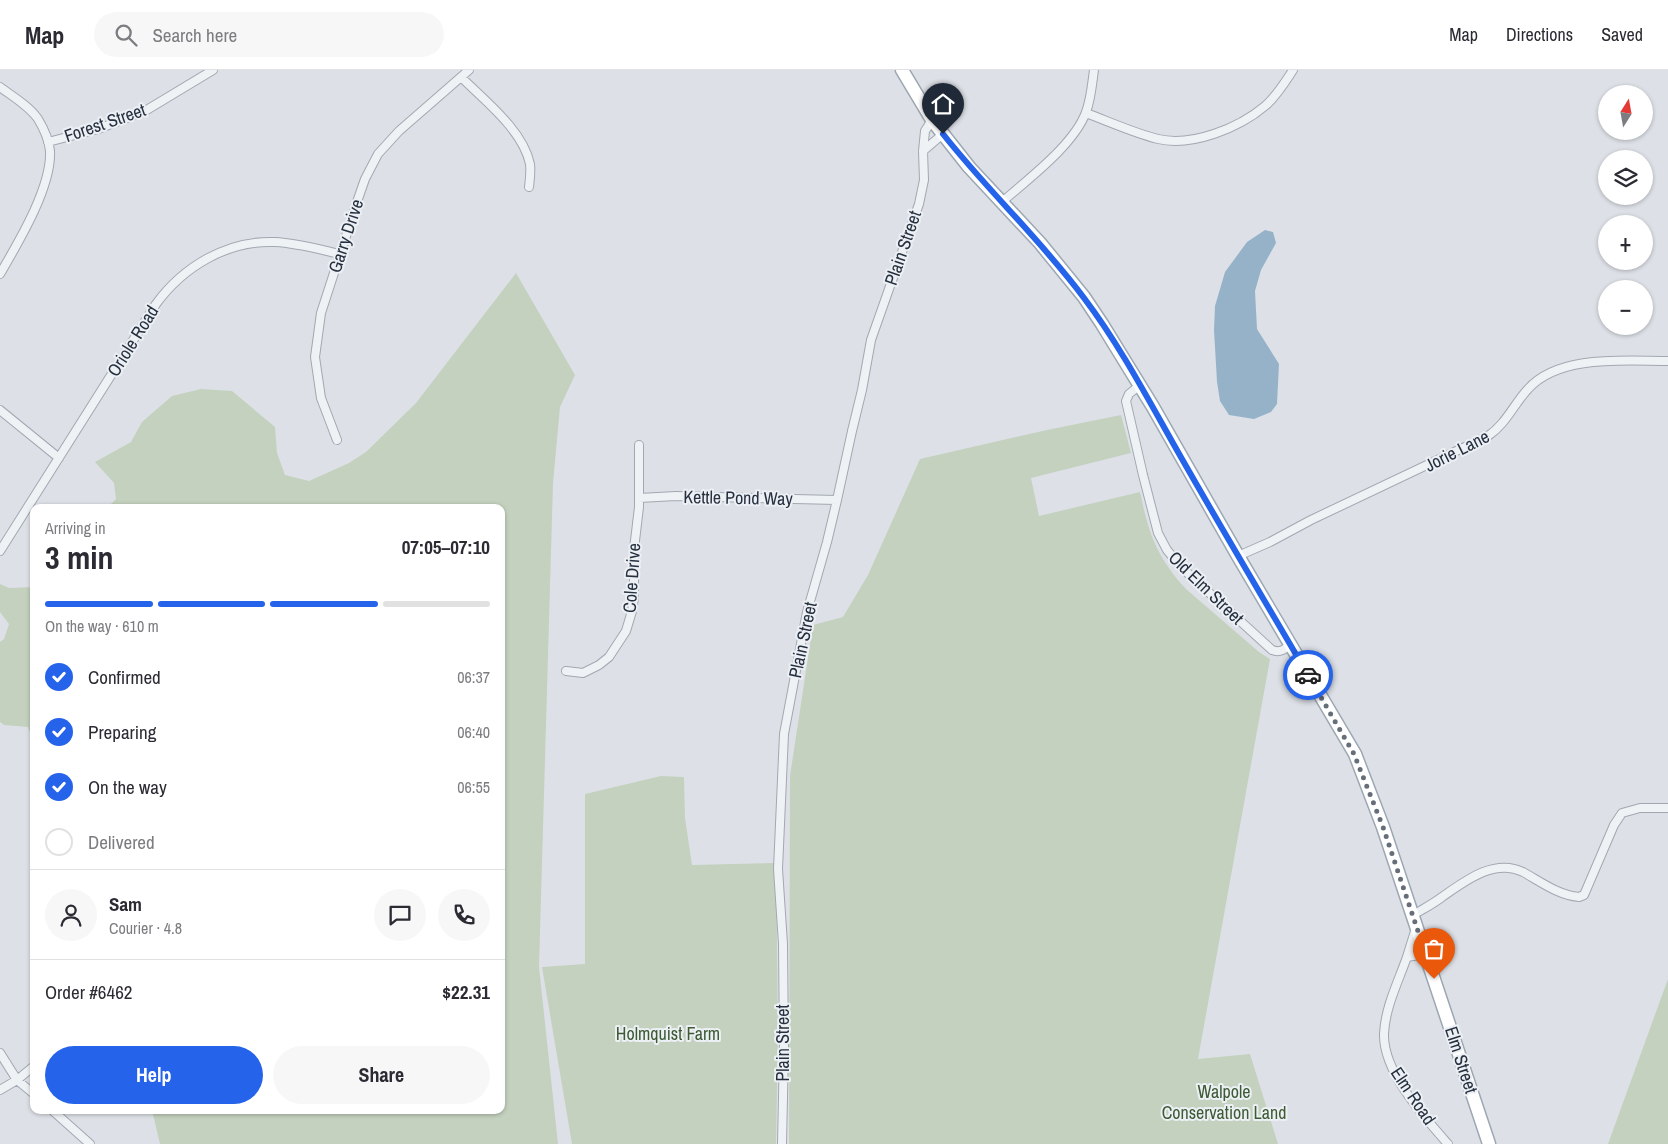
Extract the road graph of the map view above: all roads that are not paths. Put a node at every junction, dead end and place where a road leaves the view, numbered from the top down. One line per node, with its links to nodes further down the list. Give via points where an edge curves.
1 (213, 70): 11 (street, Forest Street, via 145,111 98,129)
2 (469, 70): 6 (street, Garry Drive)
3 (902, 70): 9 (main road, Elm Street)
4 (1094, 70): 8 (street)
5 (1293, 70): 8 (street, via 1266,105 1234,126 1202,138 1160,139)
6 (461, 76): 13 (street, via 512,128 521,142 530,167); 15 (street, Garry Drive, via 378,154 365,179)
7 (0, 87): 11 (street, via 36,117)
8 (1086, 113): 14 (street, via 1062,147)
9 (932, 120): 10 (main road, Elm Street); 12 (street, Plain Street, via 925,131)
10 (943, 134): 12 (street); 14 (main road, Elm Street)
11 (48, 142): 16 (street, via 50,153 44,186 28,226)
12 (923, 151): 24 (street, Plain Street, via 924,180 919,204 871,340)
13 (529, 187)
14 (1002, 202): 18 (main road, Elm Street, via 1084,297)
15 (340, 254): 20 (street, Garry Drive, via 321,313 315,357 321,398); 22 (street, Oriole Road, via 288,243 250,243 193,267 172,284 156,304)
16 (0, 274)
17 (1668, 361): 26 (street, Jorie Lane, via 1581,363 1548,373 1529,388 1497,430 1488,436)
18 (1140, 386): 26 (main road, Elm Street); 27 (street, Old Elm Street, via 1129,394 1126,401 1158,533 1167,550 1181,567 1272,650 1282,651)
19 (0, 410): 22 (street)
20 (336, 440)
21 (639, 445): 23 (street, Cole Drive)
22 (59, 458): 25 (street, Oriole Road)
23 (639, 498): 24 (street, Kettle Pond Way); 28 (street, Cole Drive, via 634,598 626,631 609,657 599,665 583,673)
24 (837, 500): 40 (street, Plain Street, via 807,612 782,747 778,869 783,944)
25 (0, 551)
26 (1238, 556): 27 (main road, Elm Street)
27 (1290, 644): 30 (main road, Elm Street, via 1354,754)
28 (566, 671)
29 (1668, 808): 30 (street, via 1640,808 1622,813 1584,895 1579,897 1560,892 1512,868 1492,869 1465,881)
30 (1415, 921): 31 (main road, Elm Street); 32 (street, Elm Road)
31 (1425, 954): 32 (street); 42 (main road, Elm Street)
32 (1406, 957): 41 (street, Elm Road, via 1389,1006 1385,1048 1392,1068 1408,1095)
33 (0, 1053): 35 (street)
34 (30, 1069): 35 (street)
35 (17, 1080): 36 (street); 37 (street)
36 (0, 1090)
37 (30, 1091)
38 (56, 1114): 39 (street)
39 (90, 1144)
40 (782, 1144)
41 (1448, 1144)
42 (1489, 1144)

